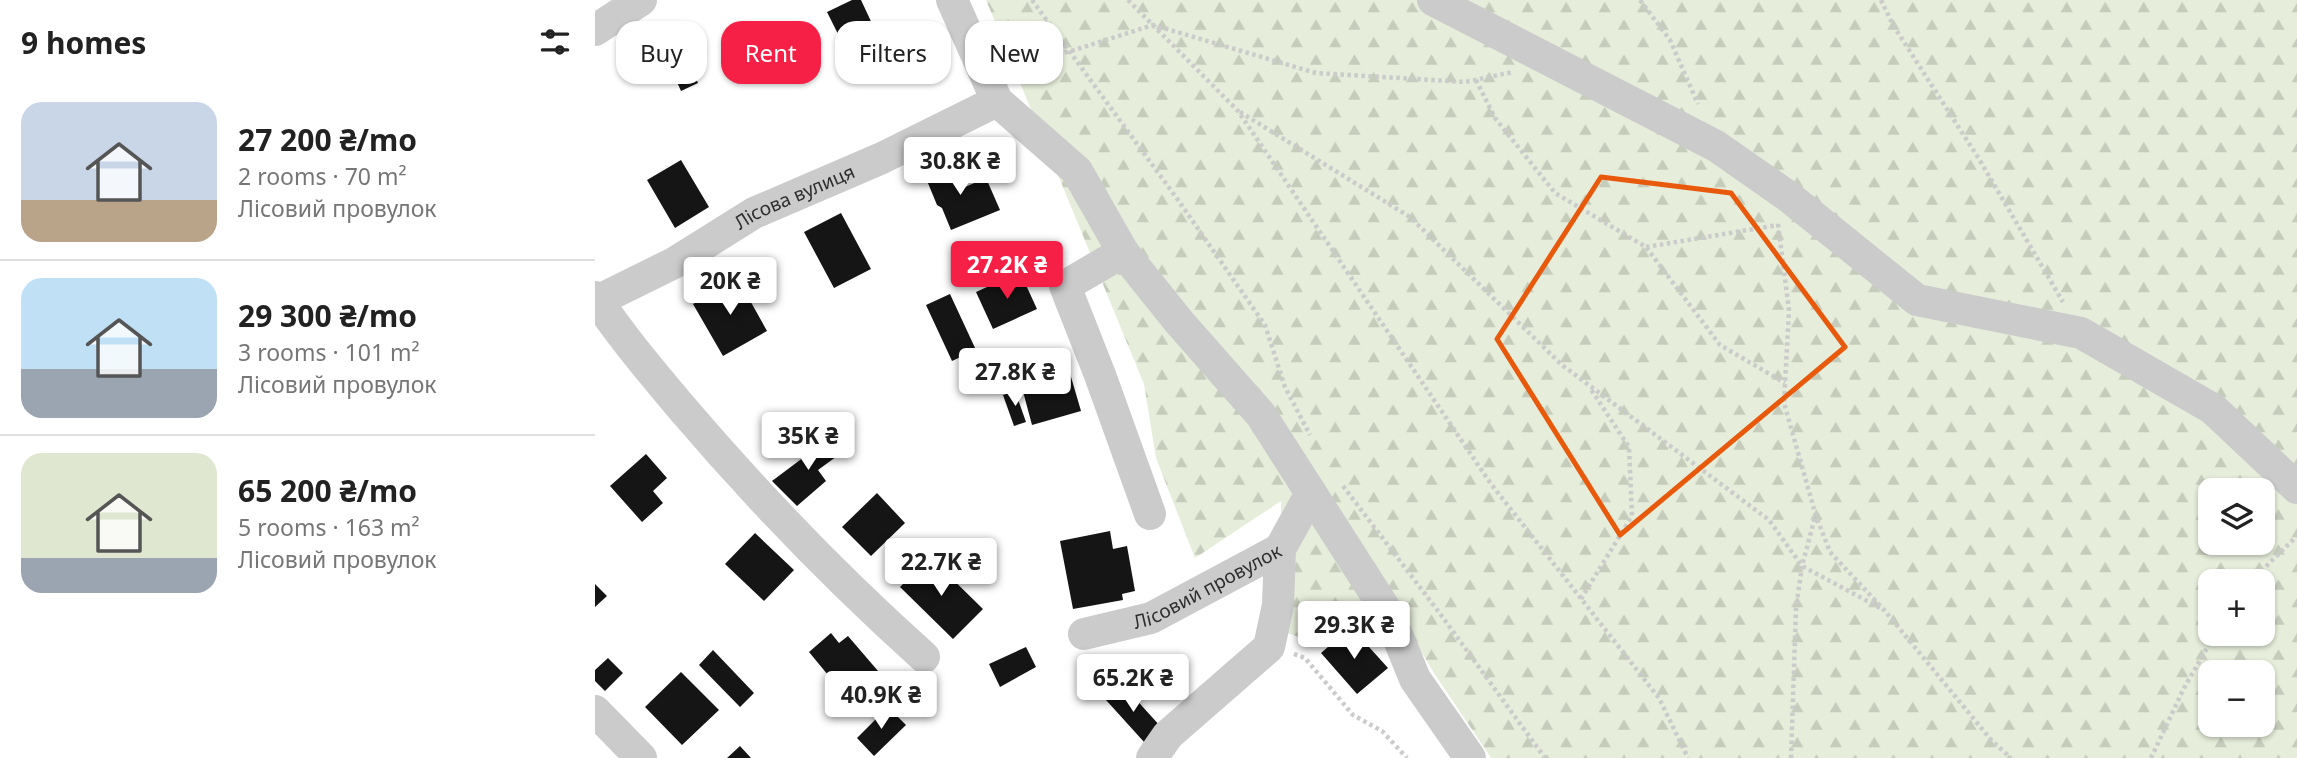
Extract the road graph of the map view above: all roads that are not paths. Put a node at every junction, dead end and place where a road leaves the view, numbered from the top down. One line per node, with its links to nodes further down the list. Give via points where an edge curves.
1 (641, 0): 4 (street)
2 (952, 0): 5 (street)
3 (1433, 0): 9 (street, via 1716,146 1789,197 1917,300 2081,333 2213,409)
4 (595, 30)
5 (997, 101): 6 (street, via 1077,171); 7 (street, Лісова вулиця, via 882,158 754,213 674,263)
6 (1123, 252): 8 (street); 10 (street, via 1065,286)
7 (596, 300): 13 (street, via 729,463)
8 (1325, 488): 11 (street); 17 (street, via 1389,615 1415,679)
9 (2297, 488)
10 (1150, 514)
11 (1280, 549): 12 (street, Лісовий провулок, via 1151,618); 16 (street, Лісовий провулок, via 1278,604 1269,647 1168,735)
12 (1084, 634)
13 (924, 657)
14 (595, 711): 15 (street)
15 (641, 758)
16 (1152, 758)
17 (1470, 758)

